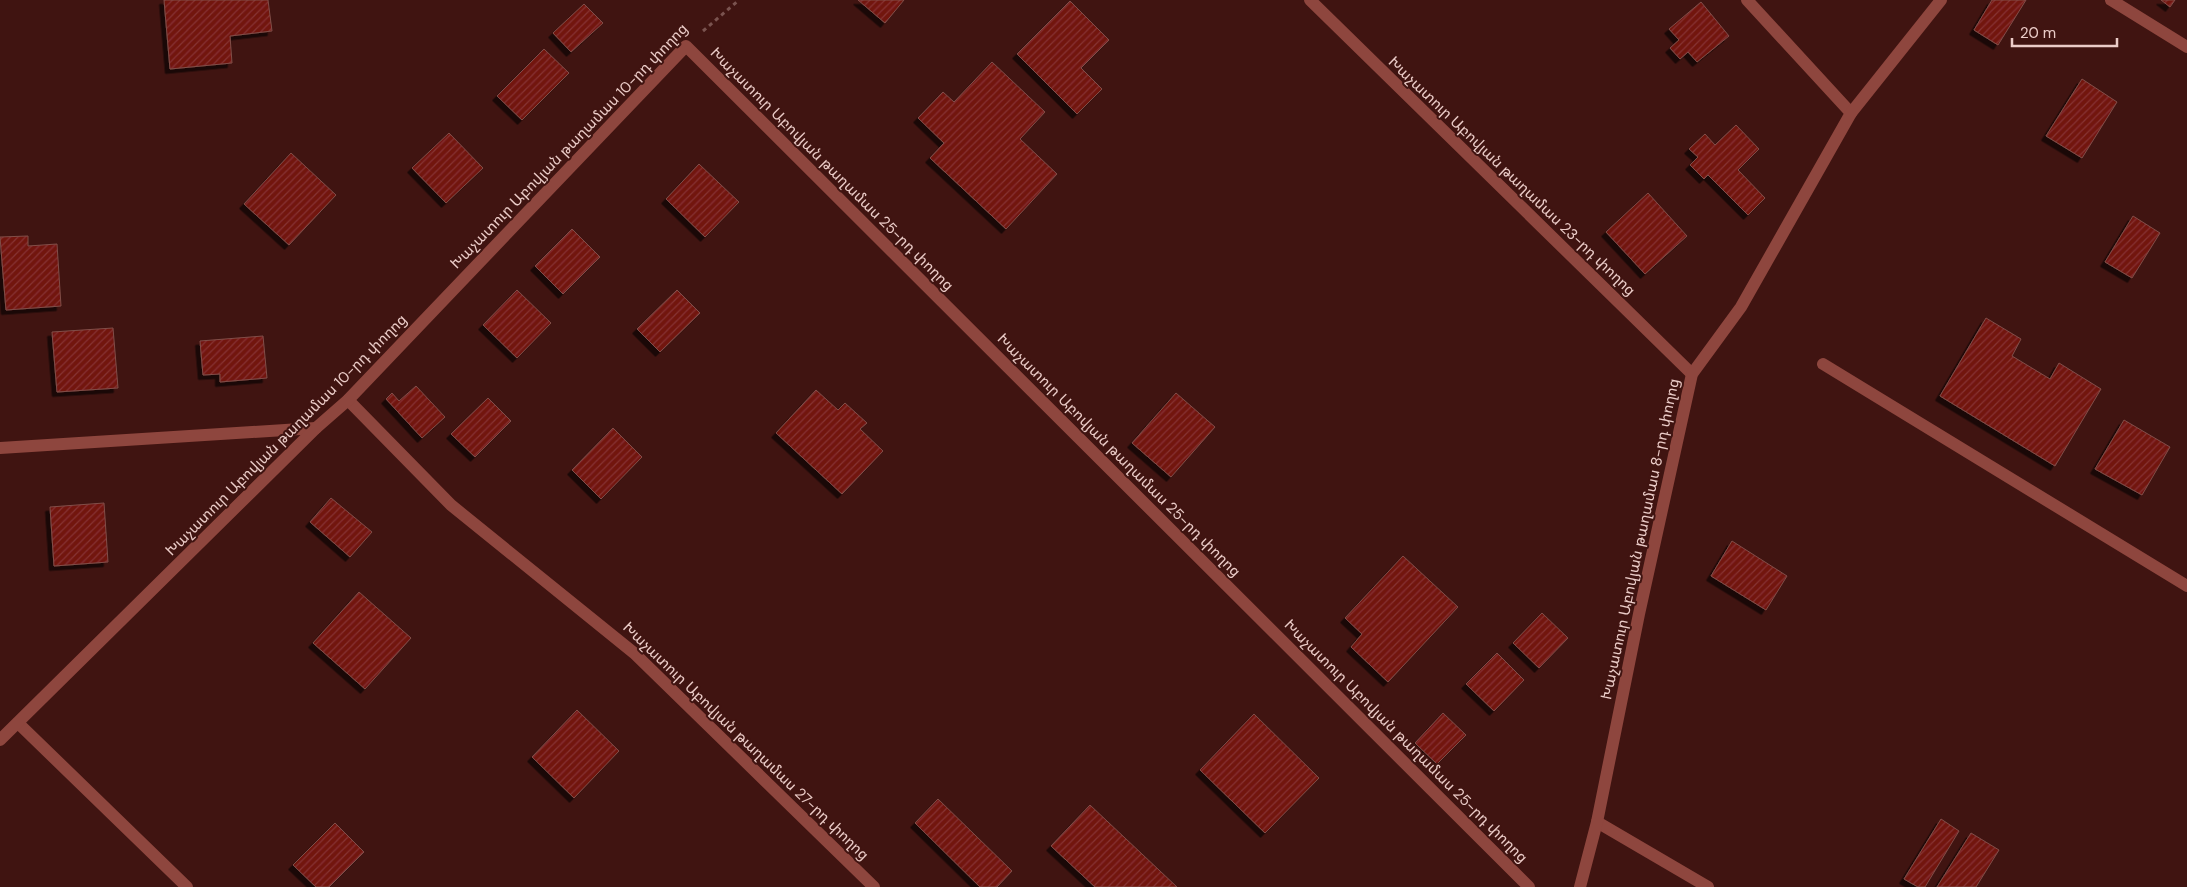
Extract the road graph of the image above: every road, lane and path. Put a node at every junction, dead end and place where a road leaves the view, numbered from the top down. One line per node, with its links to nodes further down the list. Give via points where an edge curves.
1 (739, 0): 6 (path, Խաչատուր Աբովյան թաղամաս 10-րդ փողոց)
2 (1310, 0): 10 (street, Խաչատուր Աբովյան թաղամաս 23-րդ փողոց)
3 (1747, 0): 8 (street)
4 (1941, 0): 8 (street, Խաչատուր Աբովյան թաղամաս 8-րդ փողոց)
5 (2111, 0): 7 (street)
6 (686, 46): 11 (street, Խաչատուր Աբովյան թաղամաս 10-րդ փողոց); 20 (street, Խաչատուր Աբովյան թաղամաս 25-րդ փողոց)
7 (2187, 47)
8 (1851, 113): 10 (street, Խաչատուր Աբովյան թաղամաս 8-րդ փողոց, via 1741,307)
9 (1823, 364): 14 (street)
10 (1692, 374): 17 (street, Խաչատուր Աբովյան թաղամաս 8-րդ փողոց)
11 (348, 400): 12 (street, Խաչատուր Աբովյան թաղամաս 10-րդ փողոց); 19 (street, Խաչատուր Աբովյան թաղամաս 27-րդ փողոց, via 451,505 634,653)
12 (316, 428): 13 (street); 15 (street, Խաչատուր Աբովյան թաղամաս 10-րդ փողոց)
13 (0, 448)
14 (2187, 586)
15 (18, 723): 16 (street, Խաչատուր Աբովյան թաղամաս 10-րդ փողոց); 18 (street)
16 (0, 740)
17 (1597, 822): 21 (street, Խաչատուր Աբովյան թաղամաս 8-րդ փողոց); 22 (street)
18 (187, 887)
19 (874, 887)
20 (1529, 887)
21 (1580, 887)
22 (1708, 887)

